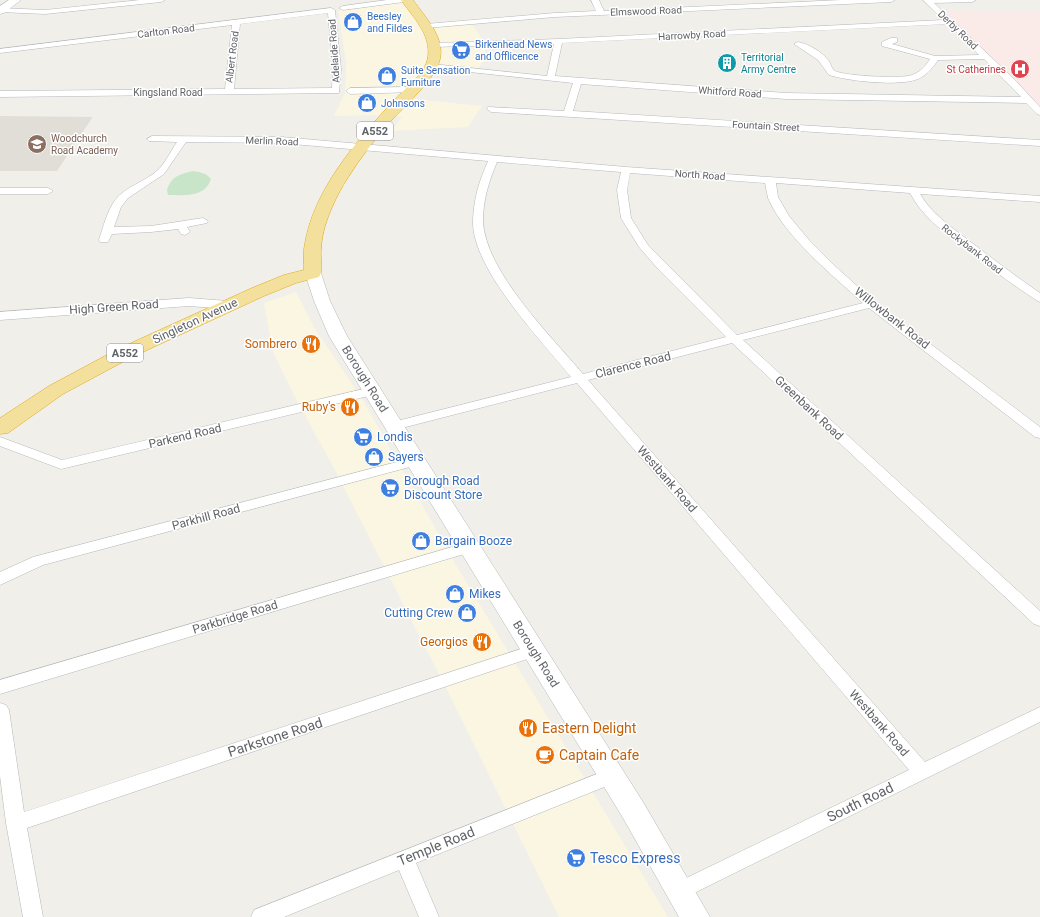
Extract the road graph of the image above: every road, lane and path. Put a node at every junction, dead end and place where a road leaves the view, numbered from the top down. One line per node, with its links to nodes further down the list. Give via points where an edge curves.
1 (16, 0): 10 (street)
2 (162, 0): 10 (street, via 44,12)
3 (404, 0): 9 (street)
4 (407, 0): 15 (highway)
5 (595, 0): 12 (street)
6 (890, 0): 12 (street, Elmswood Road)
7 (928, 0): 8 (street); 14 (street, Derby Road)
8 (972, 0)
9 (343, 8)
10 (0, 10)
11 (331, 10): 13 (street, Carlton Road); 27 (street, Adelaide Road)
12 (602, 13): 15 (street, Elmswood Road)
13 (236, 22): 20 (street, Carlton Road); 29 (street, Albert Road)
14 (950, 22): 17 (street, Harrowby Road); 21 (street, Derby Road)
15 (426, 26): 19 (highway)
16 (894, 40): 22 (street, via 885,44)
17 (559, 41): 19 (street, Harrowby Road); 24 (street)
18 (798, 44): 22 (street, via 820,57 830,72 852,78 910,78 927,70)
19 (434, 45): 23 (highway)
20 (0, 51)
21 (986, 57): 22 (street); 31 (street, Derby Road)
22 (935, 58)
23 (432, 66): 24 (street, Whitford Road); 26 (highway, Borough Road / A552)
24 (550, 79): 25 (street, Whitford Road)
25 (578, 81): 31 (street, Whitford Road, via 786,96); 34 (street)
26 (412, 90): 28 (street); 38 (highway, Borough Road / A552)
27 (336, 91): 29 (street, Kingsland Road)
28 (350, 91)
29 (229, 92): 30 (street, Kingsland Road)
30 (0, 94)
31 (1028, 100): 33 (street, Derby Road)
32 (491, 108): 34 (street, Fountain Street)
33 (1040, 112)
34 (568, 114): 37 (street, Fountain Street)
35 (152, 139): 36 (street, Merlin Road)
36 (182, 140): 38 (street, Merlin Road, via 281,140); 46 (street, via 161,172 119,202 106,235 151,229 183,229)
37 (1040, 143)
38 (361, 148): 39 (street, North Road); 47 (highway, Borough Road / A552, via 324,204 315,233 311,261)
39 (494, 158): 40 (street, North Road); 53 (street, Westbank Road, via 482,186 478,221 483,246 509,294)
40 (626, 170): 41 (street, North Road); 52 (street, Greenbank Road, via 622,190 626,218 644,247)
41 (770, 180): 43 (street, North Road); 49 (street, Willowbank Road, via 776,206 788,223 832,269)
42 (48, 191): 44 (street)
43 (914, 191): 45 (street, North Road); 48 (street, Rockybank Road, via 930,216 1004,274)
44 (0, 192)
45 (1040, 199)
46 (203, 221)
47 (313, 273): 50 (highway, Singleton Avenue / A552, via 290,279); 54 (street, Borough Road, via 338,336)
48 (1040, 298)
49 (871, 304): 52 (street, Clarence Road); 57 (street, Willowbank Road)
50 (228, 305): 51 (street, High Green Road, via 189,302); 56 (highway, Singleton Avenue / A552, via 125,353 56,390)
51 (0, 316)
52 (734, 339): 53 (street, Clarence Road); 62 (street, Greenbank Road)
53 (580, 379): 55 (street, Clarence Road); 67 (street, Westbank Road)
54 (372, 391): 55 (street, Borough Road); 58 (street, Parkend Road, via 61,465)
55 (394, 426): 59 (street, Borough Road)
56 (0, 428)
57 (1040, 434)
58 (0, 441)
59 (416, 461): 60 (street, Borough Road); 61 (street, Parkhill Road, via 38,561)
60 (469, 547): 63 (street, Borough Road); 64 (street, Parkbridge Road)
61 (0, 580)
62 (1040, 620)
63 (533, 650): 68 (street, Borough Road); 69 (street, Parkstone Road)
64 (0, 687)
65 (0, 710): 69 (street)
66 (1040, 714): 67 (street, South Road)
67 (922, 772): 71 (street, South Road)
68 (612, 776): 70 (street, Temple Road); 71 (street, Borough Road)
69 (16, 823): 72 (street)
70 (404, 859): 73 (street, Temple Road); 74 (street)
71 (679, 891): 75 (street, Borough Road)
72 (33, 917)
73 (261, 917)
74 (429, 917)
75 (695, 917)

